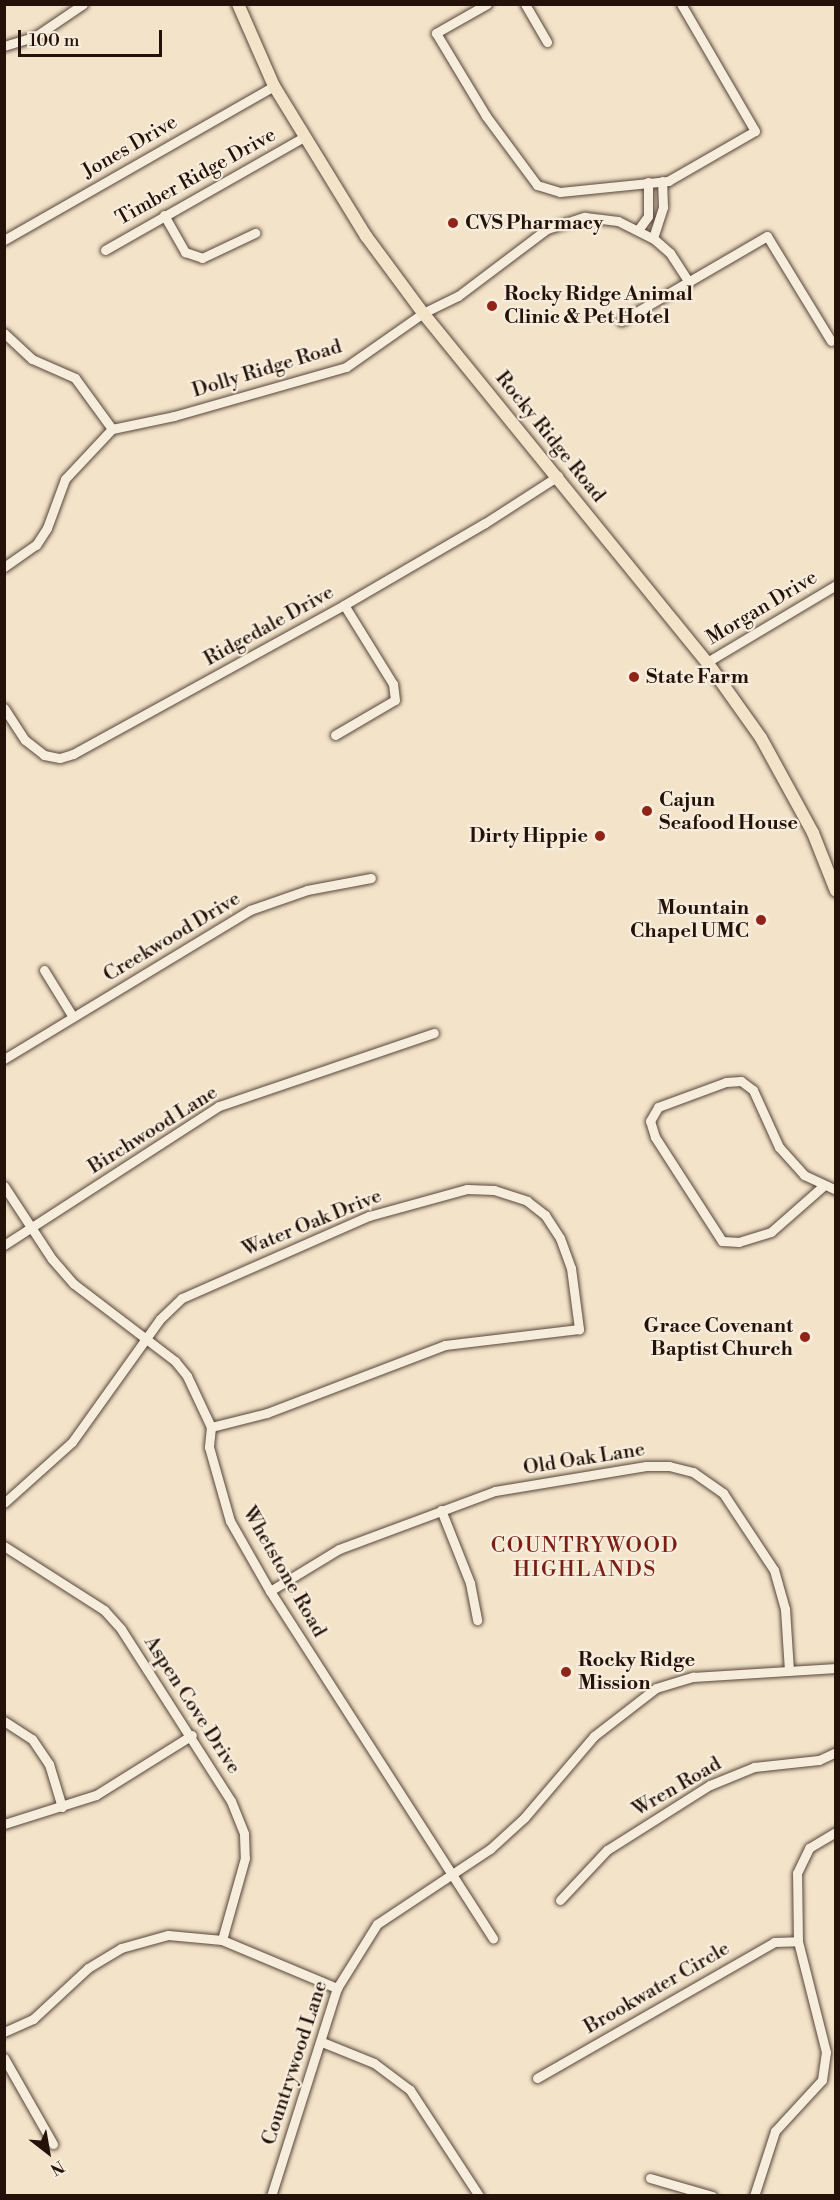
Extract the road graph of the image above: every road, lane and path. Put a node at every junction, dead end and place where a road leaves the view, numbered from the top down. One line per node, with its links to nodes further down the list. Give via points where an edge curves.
1 (83, 4): 7 (street, via 36,36)
2 (238, 4): 8 (main road, Rocky Ridge Road)
3 (487, 4): 11 (street, via 436,33 486,116 537,185 560,192)
4 (525, 4): 6 (street)
5 (681, 4): 10 (street, via 755,131 681,177)
6 (547, 42)
7 (4, 46)
8 (274, 86): 9 (main road, Rocky Ridge Road); 16 (street, Jones Drive)
9 (306, 136): 12 (street, Timber Ridge Drive); 19 (main road, Rocky Ridge Road, via 366,236)
10 (662, 181): 11 (street); 15 (street, via 663,207)
11 (648, 182): 13 (street, via 648,216)
12 (164, 215): 14 (street, via 185,252 202,258); 17 (street, Timber Ridge Drive)
13 (638, 230): 15 (street, Dolly Ridge Road); 19 (street, Dolly Ridge Road, via 600,217 562,223 528,240 458,296)
14 (255, 233)
15 (653, 238): 18 (street, Dolly Ridge Road, via 670,253)
16 (4, 240)
17 (105, 250)
18 (689, 282): 20 (street); 22 (street, via 768,236)
19 (423, 314): 23 (street, Dolly Ridge Road, via 346,367 174,416); 24 (main road, Rocky Ridge Road)
20 (621, 321)
21 (6, 336): 23 (street, via 32,359 75,378)
22 (831, 341)
23 (112, 429): 25 (street, via 65,478 47,528 36,545)
24 (558, 476): 27 (street, Ridgedale Drive); 28 (main road, Rocky Ridge Road)
25 (4, 567)
26 (836, 585): 28 (street, Morgan Drive)
27 (344, 605): 29 (street, Ridgedale Drive, via 60,758 44,755 25,740); 30 (street, via 393,684 396,700)
28 (707, 662): 32 (main road, Rocky Ridge Road, via 761,738 813,833)
29 (4, 708)
30 (335, 735)
31 (371, 878): 34 (street, Creekwood Drive, via 307,890 250,910)
32 (836, 891)
33 (44, 970): 34 (street)
34 (73, 1017): 36 (street, Creekwood Drive)
35 (434, 1033): 40 (street, Birchwood Lane, via 219,1106)
36 (4, 1059)
37 (4, 1186): 40 (street, Whetstone Road)
38 (822, 1187): 38 (street, via 804,1175 779,1147 753,1090 741,1081 726,1082 658,1107 650,1121 655,1137 722,1241 739,1242 771,1232); 39 (street)
39 (836, 1190)
40 (32, 1228): 41 (street, Birchwood Lane); 42 (street, Whetstone Road, via 74,1284)
41 (4, 1245)
42 (147, 1339): 43 (street, Whetstone Road, via 188,1376); 43 (street, Water Oak Drive, via 160,1319 182,1298 369,1216 467,1189 494,1190 526,1202 545,1215 560,1238 571,1268 579,1329 446,1345 267,1413); 44 (street, Water Oak Drive, via 72,1442)
43 (211, 1427): 47 (street, Whetstone Road, via 209,1447 230,1521)
44 (4, 1503)
45 (441, 1510): 47 (street, Old Oak Lane, via 339,1549); 48 (street, via 470,1583); 50 (street, Old Oak Lane, via 495,1491 646,1466 693,1472 723,1493 774,1570 785,1609)
46 (4, 1546): 52 (street, Aspen Cove Drive, via 104,1610)
47 (270, 1591): 57 (street, Whetstone Road)
48 (477, 1620)
49 (836, 1668): 50 (street, Countrywood Lane)
50 (789, 1671): 57 (street, Countrywood Lane, via 693,1677 656,1688 594,1736 513,1830)
51 (4, 1721): 54 (street, via 32,1739 49,1764)
52 (192, 1735): 54 (street, via 96,1795); 60 (street, Aspen Cove Drive, via 231,1801 244,1834 245,1858)
53 (836, 1752): 58 (street, Wren Road, via 819,1760 754,1767 710,1785 607,1850)
54 (62, 1807): 55 (street)
55 (4, 1824)
56 (836, 1832): 61 (street, via 809,1848 796,1873)
57 (453, 1874): 59 (street, Whetstone Road); 62 (street, Countrywood Lane, via 377,1924)
58 (560, 1900)
59 (493, 1939)
60 (222, 1940): 62 (street); 63 (street, via 168,1935 121,1948 88,1968 33,2019)
61 (798, 1941): 66 (street, Brookwater Circle, via 774,1942); 72 (street, via 826,2052 822,2080 775,2131)
62 (338, 1988): 64 (street, Countrywood Lane)
63 (4, 2032)
64 (322, 2042): 69 (street, Countrywood Lane); 70 (street, via 374,2063 410,2090)
65 (4, 2058): 67 (street)
66 (537, 2078)
67 (54, 2144)
68 (650, 2178): 71 (street)
69 (271, 2196)
70 (479, 2196)
71 (712, 2196)
72 (754, 2196)

